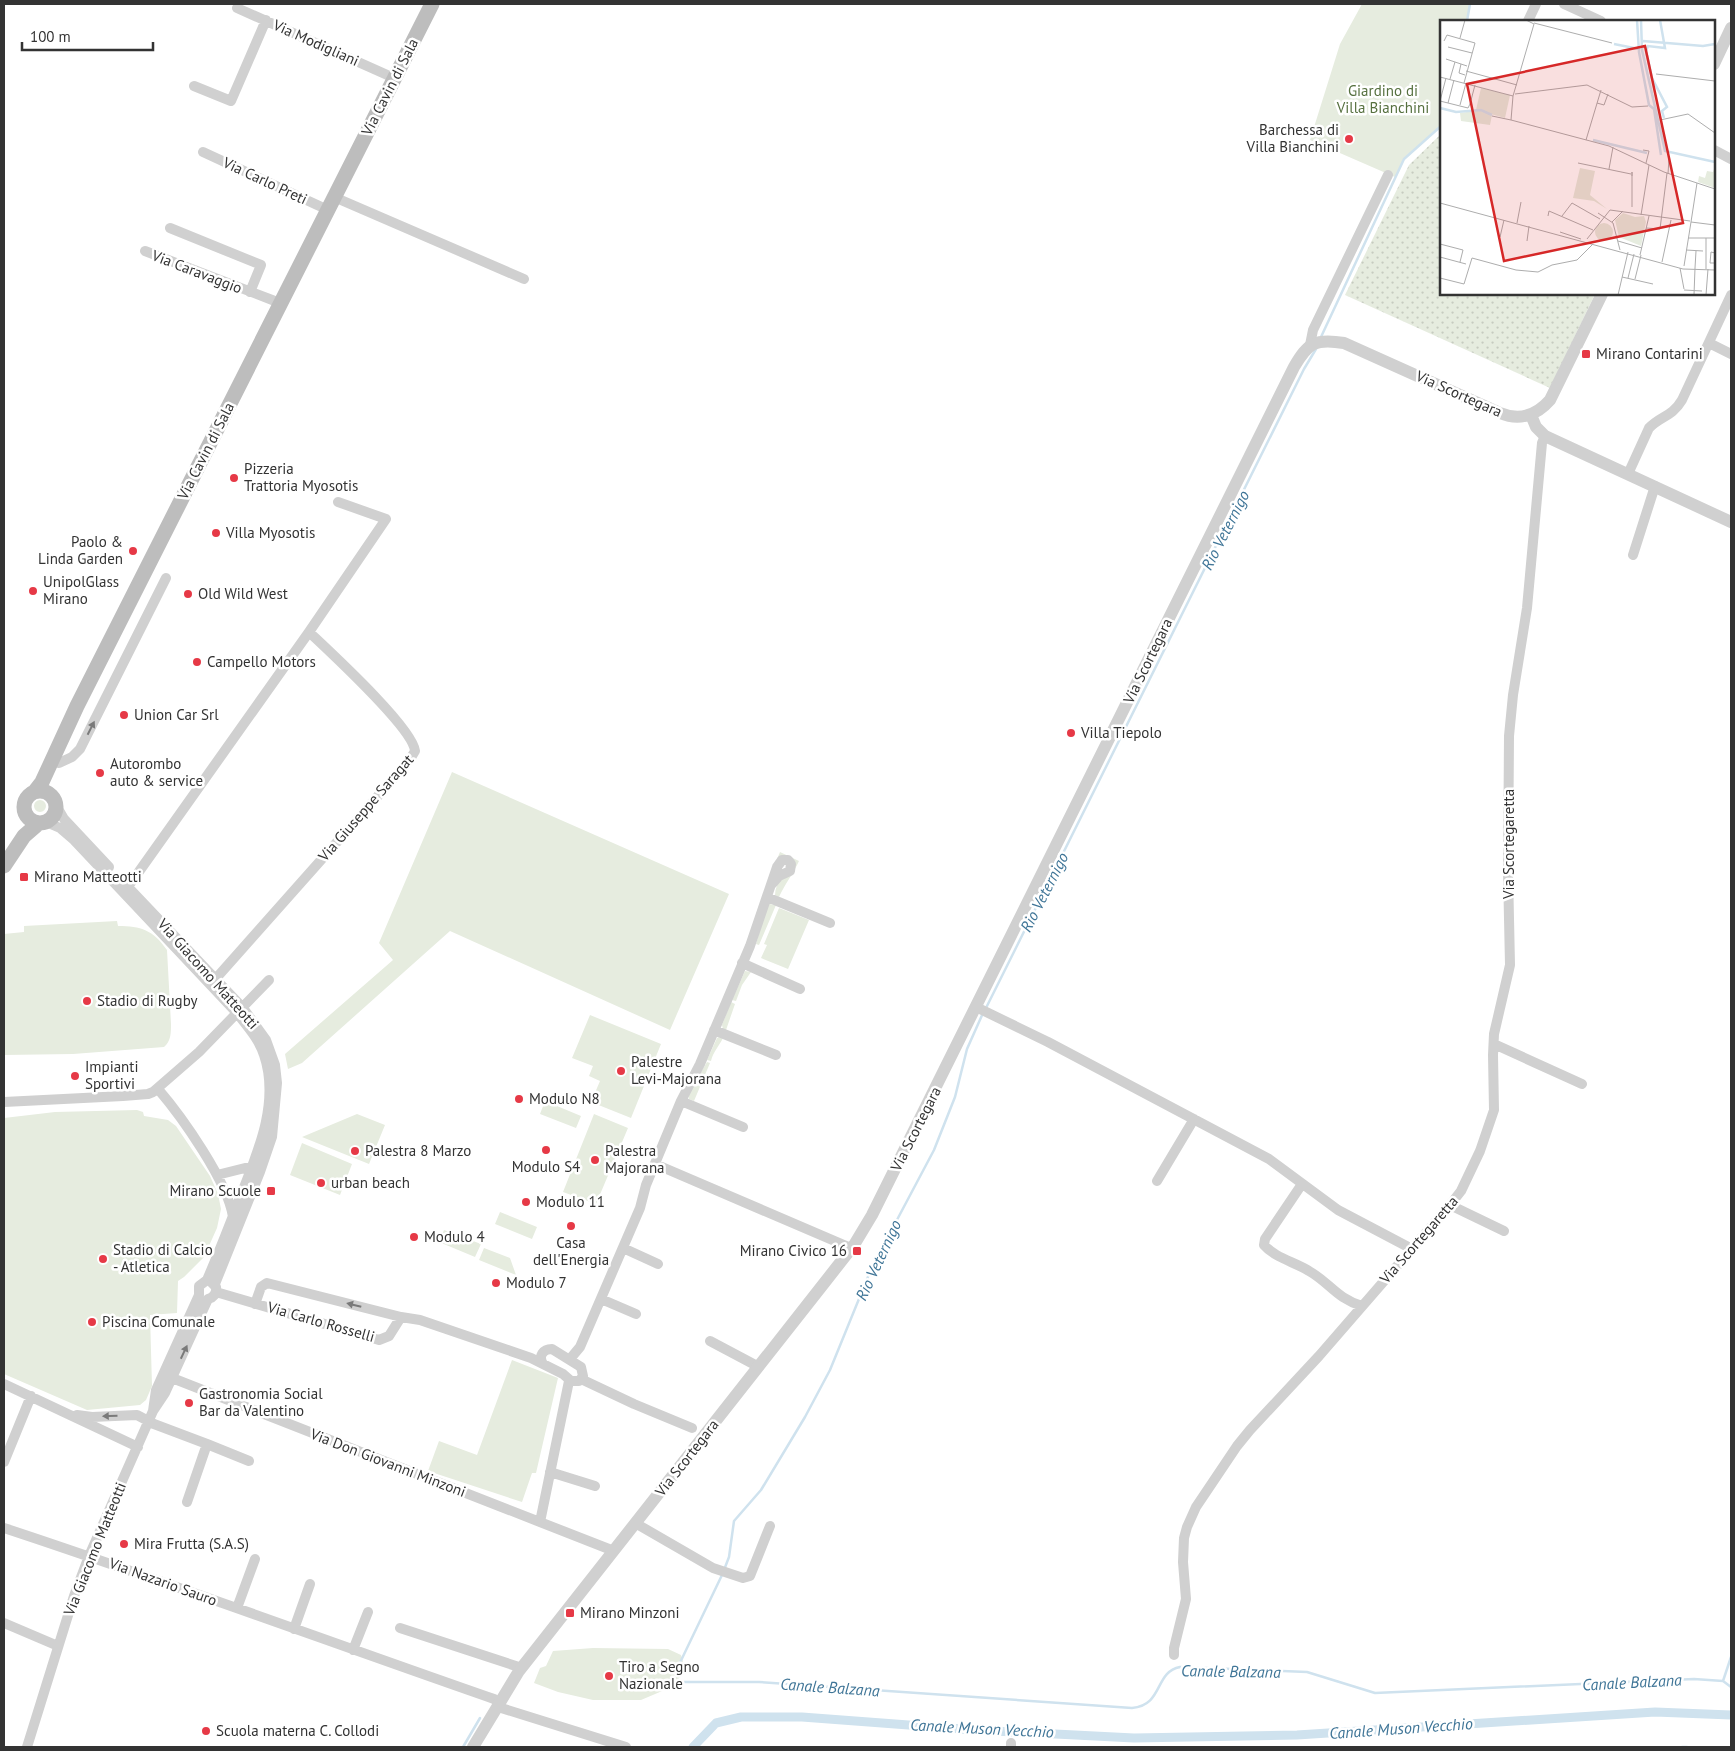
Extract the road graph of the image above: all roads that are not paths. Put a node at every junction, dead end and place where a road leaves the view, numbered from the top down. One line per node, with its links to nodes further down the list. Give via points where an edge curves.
1 (432, 4): 10 (main road, Via Cavin di Sala)
2 (1536, 4): 6 (street)
3 (1564, 4): 7 (street)
4 (237, 8): 5 (street, Via Modigliani)
5 (266, 20): 10 (street, Via Modigliani); 11 (street, via 231,101)
6 (1528, 20)
7 (1599, 20)
8 (1731, 28): 9 (street)
9 (1715, 62)
10 (394, 78): 16 (main road, Via Cavin di Sala)
11 (194, 86)
12 (1715, 151): 14 (street)
13 (203, 152): 16 (street, Via Carlo Preti)
14 (1731, 159)
15 (1388, 175): 24 (street, Via Scortegara, via 1313,330)
16 (331, 203): 19 (street); 23 (main road, Via Cavin di Sala)
17 (170, 228): 20 (street, Via Caravaggio, via 261,265)
18 (145, 251): 20 (street, Via Caravaggio)
19 (524, 279)
20 (250, 292): 23 (street, Via Caravaggio)
21 (1602, 295): 27 (street, via 1550,400)
22 (1731, 295): 25 (street)
23 (280, 303): 36 (main road, Via Cavin di Sala)
24 (1317, 342): 27 (street, Via Scortegara, via 1352,346 1506,416); 52 (street, Via Scortegara, via 1305,349 1294,367)
25 (1709, 343): 26 (street); 29 (street, via 1678,406 1649,428)
26 (1731, 354)
27 (1531, 415): 28 (street)
28 (1545, 436): 29 (street); 55 (street, Via Scortegaretta, via 1527,608 1509,728 1510,965)
29 (1628, 474): 30 (street)
30 (1655, 486): 32 (street); 33 (street)
31 (338, 502): 35 (street, via 386,519)
32 (1731, 522)
33 (1632, 555)
34 (166, 578): 37 (street, one-way to 34, via 80,749)
35 (310, 632): 45 (street); 50 (street, Via Giuseppe Saragat, via 391,715 412,740 415,751)
36 (77, 706): 37 (main road, Via Cavin di Sala); 38 (main road, Via Cavin di Sala, via 42,782)
37 (59, 763): 39 (main road, Via Cavin di Sala)
38 (34, 791): 39 (main road, via 45,791); 40 (main road, via 25,802)
39 (55, 801): 41 (main road, via 54,816); 45 (street, Via Giacomo Matteotti, via 64,819)
40 (25, 812): 41 (main road, via 31,820); 42 (main road)
41 (43, 822): 43 (main road, via 24,836); 45 (street, Via Giacomo Matteotti, via 70,836)
42 (4, 854)
43 (4, 866)
44 (772, 884): 46 (street)
45 (125, 889): 50 (street, Via Giacomo Matteotti)
46 (767, 897): 47 (street); 48 (street)
47 (830, 923)
48 (742, 963): 51 (street); 54 (street)
49 (269, 980): 53 (street)
50 (212, 982): 53 (street, Via Giacomo Matteotti)
51 (800, 989)
52 (976, 1007): 61 (street); 72 (street, Via Scortegara, via 876,1207)
53 (240, 1011): 58 (street); 64 (street, Via Giacomo Matteotti, via 264,1054 270,1080 266,1122); 75 (street, Via Giacomo Matteotti, via 266,1040 277,1074 276,1102 272,1137 260,1172)
54 (714, 1030): 56 (street); 59 (street)
55 (1494, 1044): 57 (street); 68 (street, Via Scortegaretta, via 1494,1110 1480,1151)
56 (776, 1055)
57 (1582, 1084)
58 (158, 1089): 60 (street, via 148,1094); 65 (street)
59 (681, 1101): 62 (street); 63 (street)
60 (4, 1102)
61 (1194, 1119): 66 (street); 67 (street, via 1269,1159)
62 (744, 1127)
63 (655, 1164): 71 (street); 72 (street)
64 (253, 1166): 65 (street); 69 (street, Via Giacomo Matteotti)
65 (217, 1175): 69 (street)
66 (1157, 1181)
67 (1302, 1184): 73 (street, via 1338,1210); 78 (street, via 1264,1245 1316,1275 1348,1301)
68 (1450, 1205): 70 (street); 73 (street, Via Scortegaretta)
69 (233, 1217): 75 (street, Via Giacomo Matteotti)
70 (1504, 1231)
71 (623, 1248): 74 (street); 76 (street)
72 (851, 1248): 88 (street, Via Scortegara)
73 (1412, 1249): 78 (street, Via Scortegaretta)
74 (658, 1264)
75 (209, 1290): 77 (street, Via Carlo Rosselli); 89 (street, Via Giacomo Matteotti)
76 (601, 1299): 79 (street); 82 (street)
77 (256, 1304): 80 (street, Via Carlo Rosselli, via 379,1340 389,1336); 80 (street, one-way to 77, via 267,1283 261,1286)
78 (1362, 1306): 119 (street, Via Scortegaretta, via 1241,1440 1196,1507 1184,1538 1186,1598)
79 (636, 1314)
80 (401, 1317): 84 (street, via 420,1320)
81 (710, 1341): 88 (street)
82 (580, 1347): 85 (street); 87 (street)
83 (543, 1352): 84 (street); 85 (street, via 552,1349); 86 (street)
84 (531, 1358): 86 (street)
85 (570, 1359): 87 (street)
86 (543, 1364): 91 (street)
87 (579, 1365): 90 (street, via 583,1370)
88 (759, 1367): 105 (street, Via Scortegara)
89 (168, 1376): 95 (street, Via Giacomo Matteotti, via 165,1393); 104 (street, Via Don Giovanni Minzoni)
90 (581, 1379): 91 (street, via 576,1382); 96 (street)
91 (569, 1380): 101 (street)
92 (4, 1384): 93 (street)
93 (31, 1396): 94 (street); 100 (street)
94 (71, 1415): 95 (street, one-way to 94); 98 (street)
95 (151, 1416): 97 (street); 98 (street, Via Giacomo Matteotti)
96 (692, 1428)
97 (207, 1444): 99 (street); 103 (street)
98 (138, 1447): 109 (street, Via Giacomo Matteotti)
99 (249, 1461)
100 (4, 1462)
101 (550, 1472): 102 (street); 104 (street)
102 (595, 1486)
103 (188, 1502)
104 (540, 1522): 108 (street, Via Don Giovanni Minzoni)
105 (635, 1523): 106 (street, via 718,1570 743,1578 750,1576); 108 (street, Via Scortegara)
106 (770, 1526)
107 (4, 1528): 109 (street, Via Nazario Sauro)
108 (614, 1551): 120 (street, Via Scortegara)
109 (89, 1556): 112 (street, Via Nazario Sauro); 117 (street, Via Giacomo Matteotti)
110 (255, 1559): 112 (street, Via Nazario Sauro)
111 (310, 1584): 116 (street)
112 (237, 1608): 116 (street, Via Nazario Sauro)
113 (368, 1612): 118 (street)
114 (4, 1623): 117 (street)
115 (400, 1628): 120 (street)
116 (294, 1629): 118 (street, Via Nazario Sauro)
117 (58, 1646): 122 (street, Via Giacomo Matteotti)
118 (353, 1650): 121 (street, Via Nazario Sauro, via 494,1699)
119 (1174, 1656)
120 (522, 1668): 121 (street, Via Scortegara)
121 (499, 1705): 123 (street, Via Scortegara); 124 (street, Via Nazario Sauro)
122 (28, 1747)
123 (473, 1747)
124 (626, 1747)

